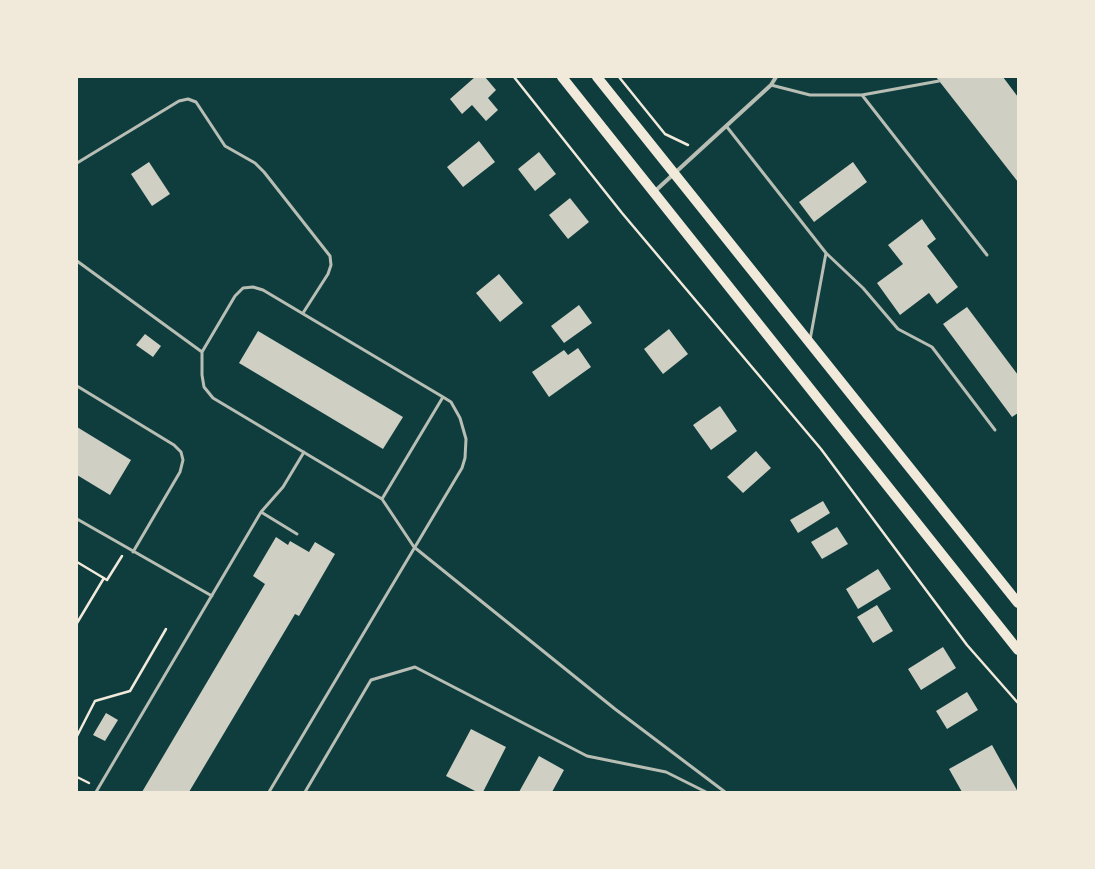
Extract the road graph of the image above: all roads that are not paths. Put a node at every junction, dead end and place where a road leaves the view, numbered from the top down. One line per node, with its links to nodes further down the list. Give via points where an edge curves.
1 (562, 77): 10 (main road)
2 (597, 77): 9 (main road)
3 (776, 77): 5 (street)
4 (939, 81): 6 (lane)
5 (771, 85): 6 (lane, via 810,95); 7 (street)
6 (862, 95): 12 (lane)
7 (727, 127): 9 (street); 11 (lane)
8 (77, 163): 14 (lane, via 179,102 188,99 196,102 225,146 251,160 264,172 330,256 328,274)
9 (675, 174): 10 (street); 15 (main road)
10 (654, 193): 29 (main road)
11 (826, 253): 15 (lane); 19 (lane, via 863,288 898,330 932,347)
12 (987, 255)
13 (77, 261): 16 (lane)
14 (303, 313): 16 (lane, via 263,290 243,288 235,296); 18 (lane)
15 (809, 342): 28 (main road)
16 (202, 352): 20 (lane, via 202,375 207,393)
17 (77, 386): 26 (lane, via 174,445 181,452 183,460 180,472)
18 (443, 397): 21 (lane); 25 (lane, via 456,409 460,418 466,439 465,458 462,468)
19 (995, 430)
20 (304, 452): 21 (lane); 22 (lane, via 283,487)
21 (382, 499): 25 (lane)
22 (261, 512): 24 (lane); 27 (lane)
23 (77, 519): 26 (lane)
24 (297, 534)
25 (414, 547): 31 (lane); 34 (lane, via 621,713)
26 (132, 552): 27 (lane, via 158,564)
27 (212, 596): 30 (lane)
28 (1018, 603)
29 (1018, 650)
30 (96, 792)
31 (269, 792)
32 (305, 792): 33 (lane, via 370,680 415,667 587,756 666,772)
33 (706, 792)
34 (725, 792)

